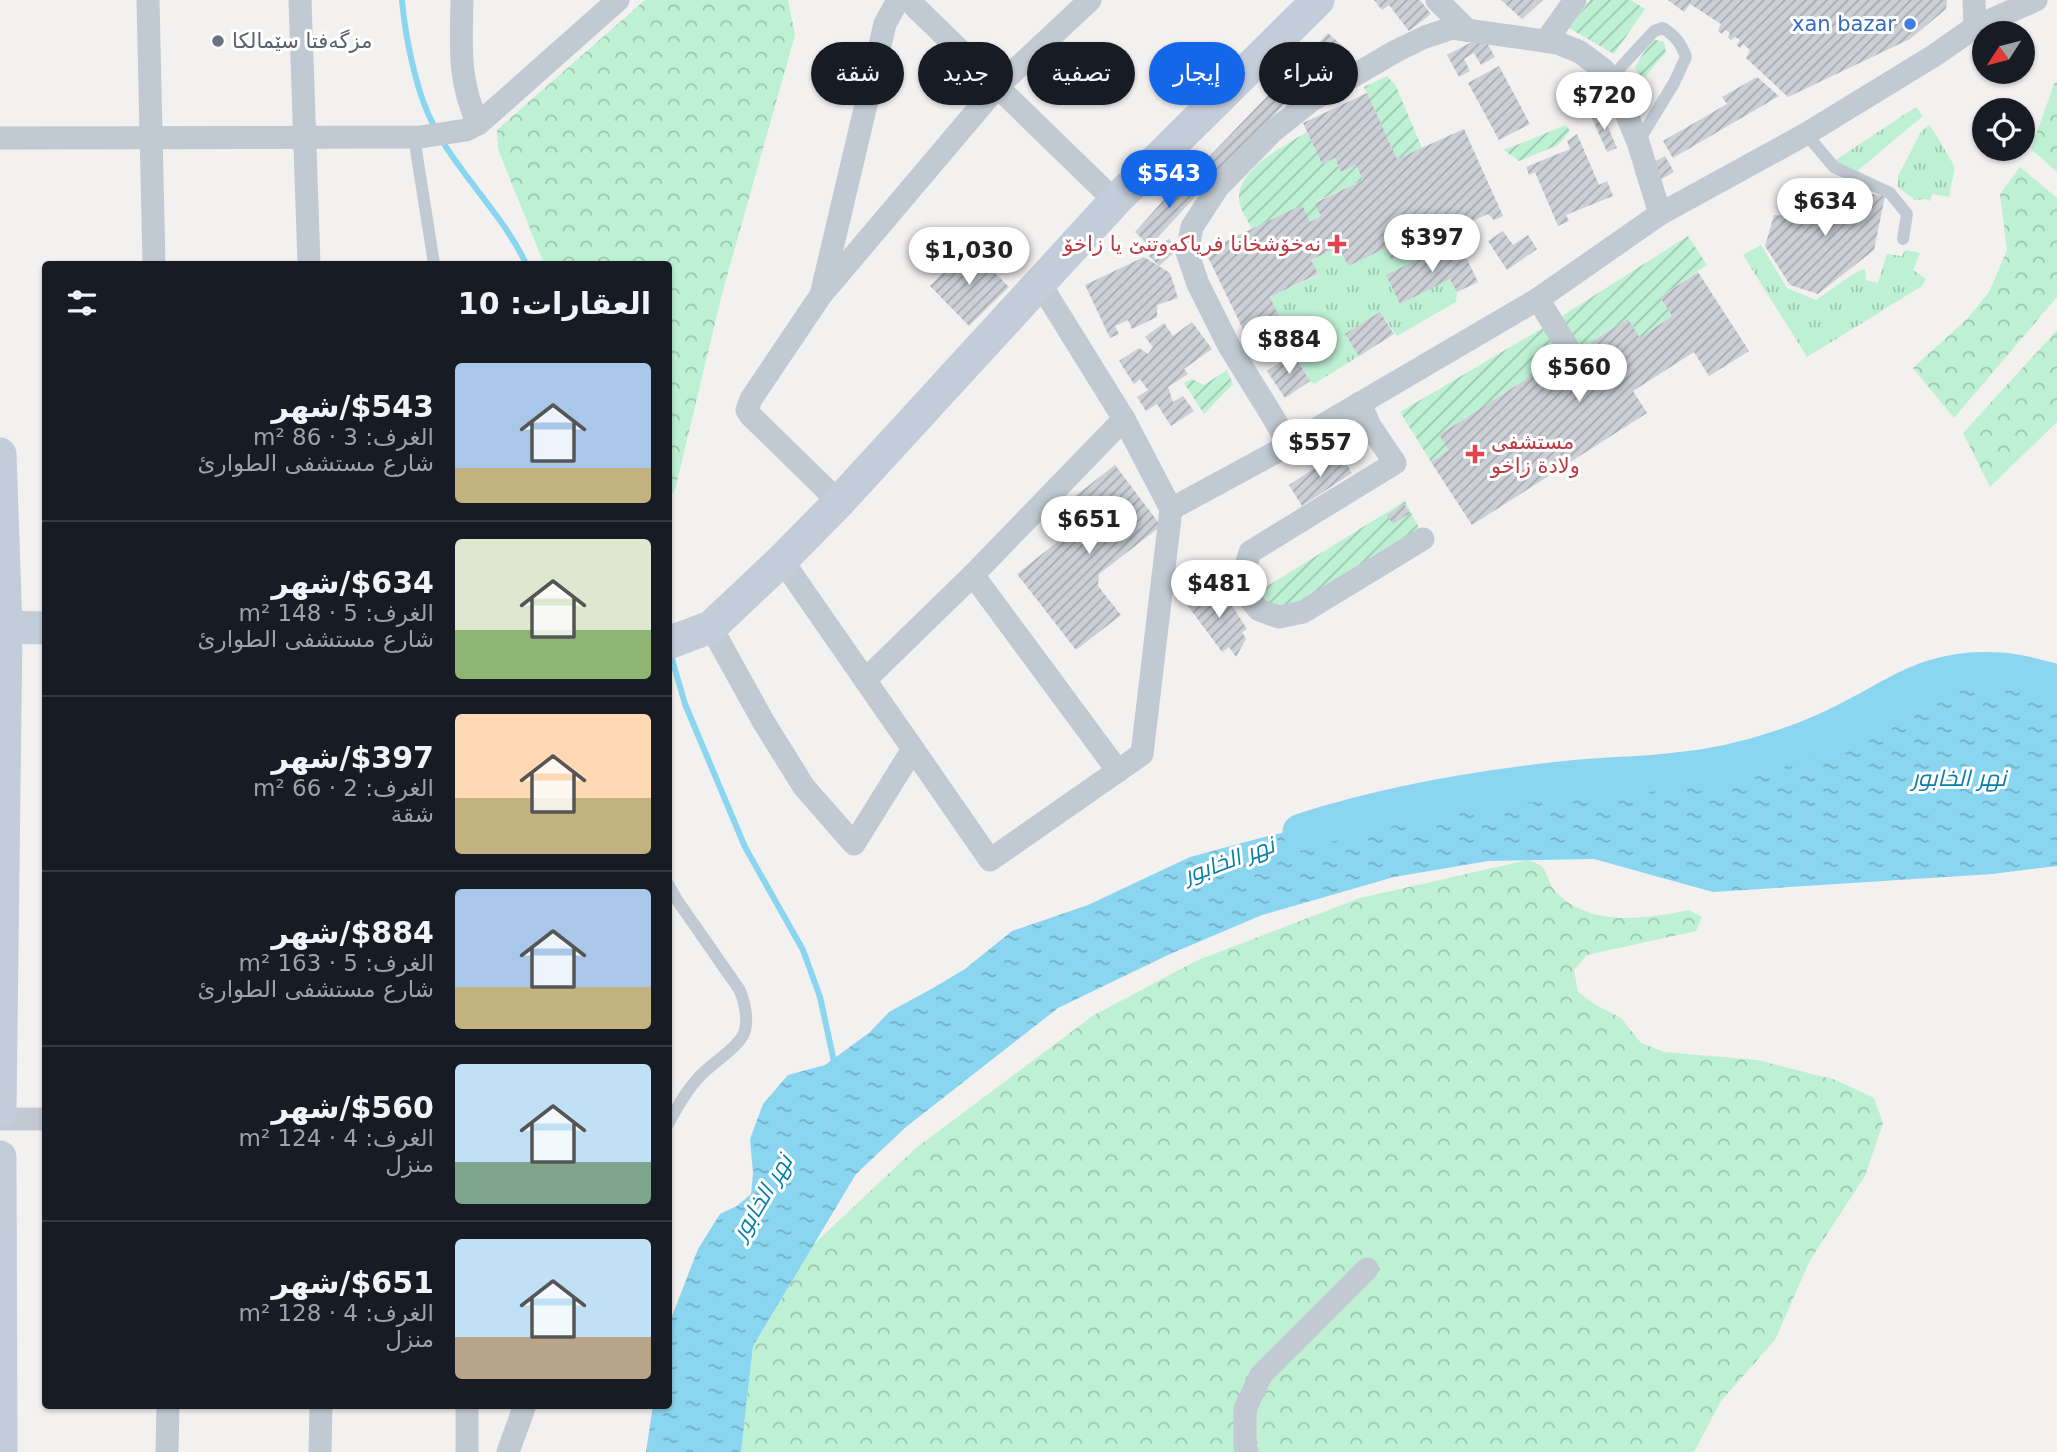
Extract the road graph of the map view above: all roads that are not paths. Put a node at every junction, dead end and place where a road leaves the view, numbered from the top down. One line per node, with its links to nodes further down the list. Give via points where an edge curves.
1 (148, 0): 28 (street)
2 (300, 0): 25 (street)
3 (462, 0): 23 (street, via 461,68)
4 (618, 0): 23 (street)
5 (898, 0): 37 (street, via 885,24)
6 (908, 0): 18 (street)
7 (1318, 0): 30 (street)
8 (1437, 0): 16 (street)
9 (1575, 0): 17 (street)
10 (1974, 0): 13 (street)
11 (2036, 0): 14 (street)
12 (1085, 2): 19 (street)
13 (1975, 21)
14 (1989, 21)
15 (1972, 29): 24 (street)
16 (1467, 30): 17 (street); 42 (street, via 1452,28 1415,42 1294,113 1218,187 1192,226 1187,252 1198,284 1228,346)
17 (1546, 41): 20 (street, via 1580,52 1604,70)
18 (951, 42)
19 (1013, 72)
20 (1615, 90): 29 (street); 29 (lane, via 1620,68 1654,32 1663,28 1682,45 1686,57)
21 (1013, 102): 30 (street)
22 (982, 105): 37 (street)
23 (472, 127): 26 (street)
24 (1806, 134): 31 (street); 32 (lane, via 1834,167 1890,194 1907,214)
25 (306, 137): 26 (street); 28 (street); 34 (street)
26 (417, 137): 35 (lane)
27 (0, 138): 28 (street)
28 (151, 138): 33 (street)
29 (1639, 142): 31 (street)
30 (1115, 201): 36 (street)
31 (1660, 214): 38 (street)
32 (1903, 239)
33 (154, 261)
34 (309, 261)
35 (434, 261)
36 (1039, 282): 41 (street); 44 (street)
37 (821, 295): 44 (street, via 747,410)
38 (1538, 299): 39 (street); 40 (street)
39 (1581, 371)
40 (1360, 403): 42 (street); 46 (street, via 1395,463 1250,552 1242,575 1247,596 1259,610 1279,617 1303,612)
41 (1124, 419): 45 (street); 48 (street)
42 (1289, 445): 45 (street)
43 (0, 454): 49 (street)
44 (839, 502): 47 (street)
45 (1171, 509): 55 (street, via 1142,754)
46 (1423, 540)
47 (782, 560): 50 (street); 53 (street)
48 (973, 575): 53 (street); 55 (street)
49 (3, 627): 51 (street); 57 (street)
50 (711, 627): 52 (street); 54 (street, via 804,788 854,844)
51 (42, 628)
52 (672, 642)
53 (865, 680): 54 (street)
54 (913, 749): 55 (street, via 990,860)
55 (1118, 771)
56 (672, 891): 58 (lane, via 742,995 746,1017 744,1036 702,1074)
57 (0, 1111)
58 (672, 1117)
59 (0, 1119): 60 (street)
60 (42, 1119)
61 (0, 1157): 67 (street)
62 (1367, 1269): 72 (street, via 1261,1375 1245,1409)
63 (168, 1409): 68 (street)
64 (321, 1409): 69 (street)
65 (467, 1409): 70 (street)
66 (524, 1409): 71 (street)
67 (1, 1452)
68 (167, 1452)
69 (320, 1452)
70 (467, 1452)
71 (508, 1452)
72 (1247, 1452)

